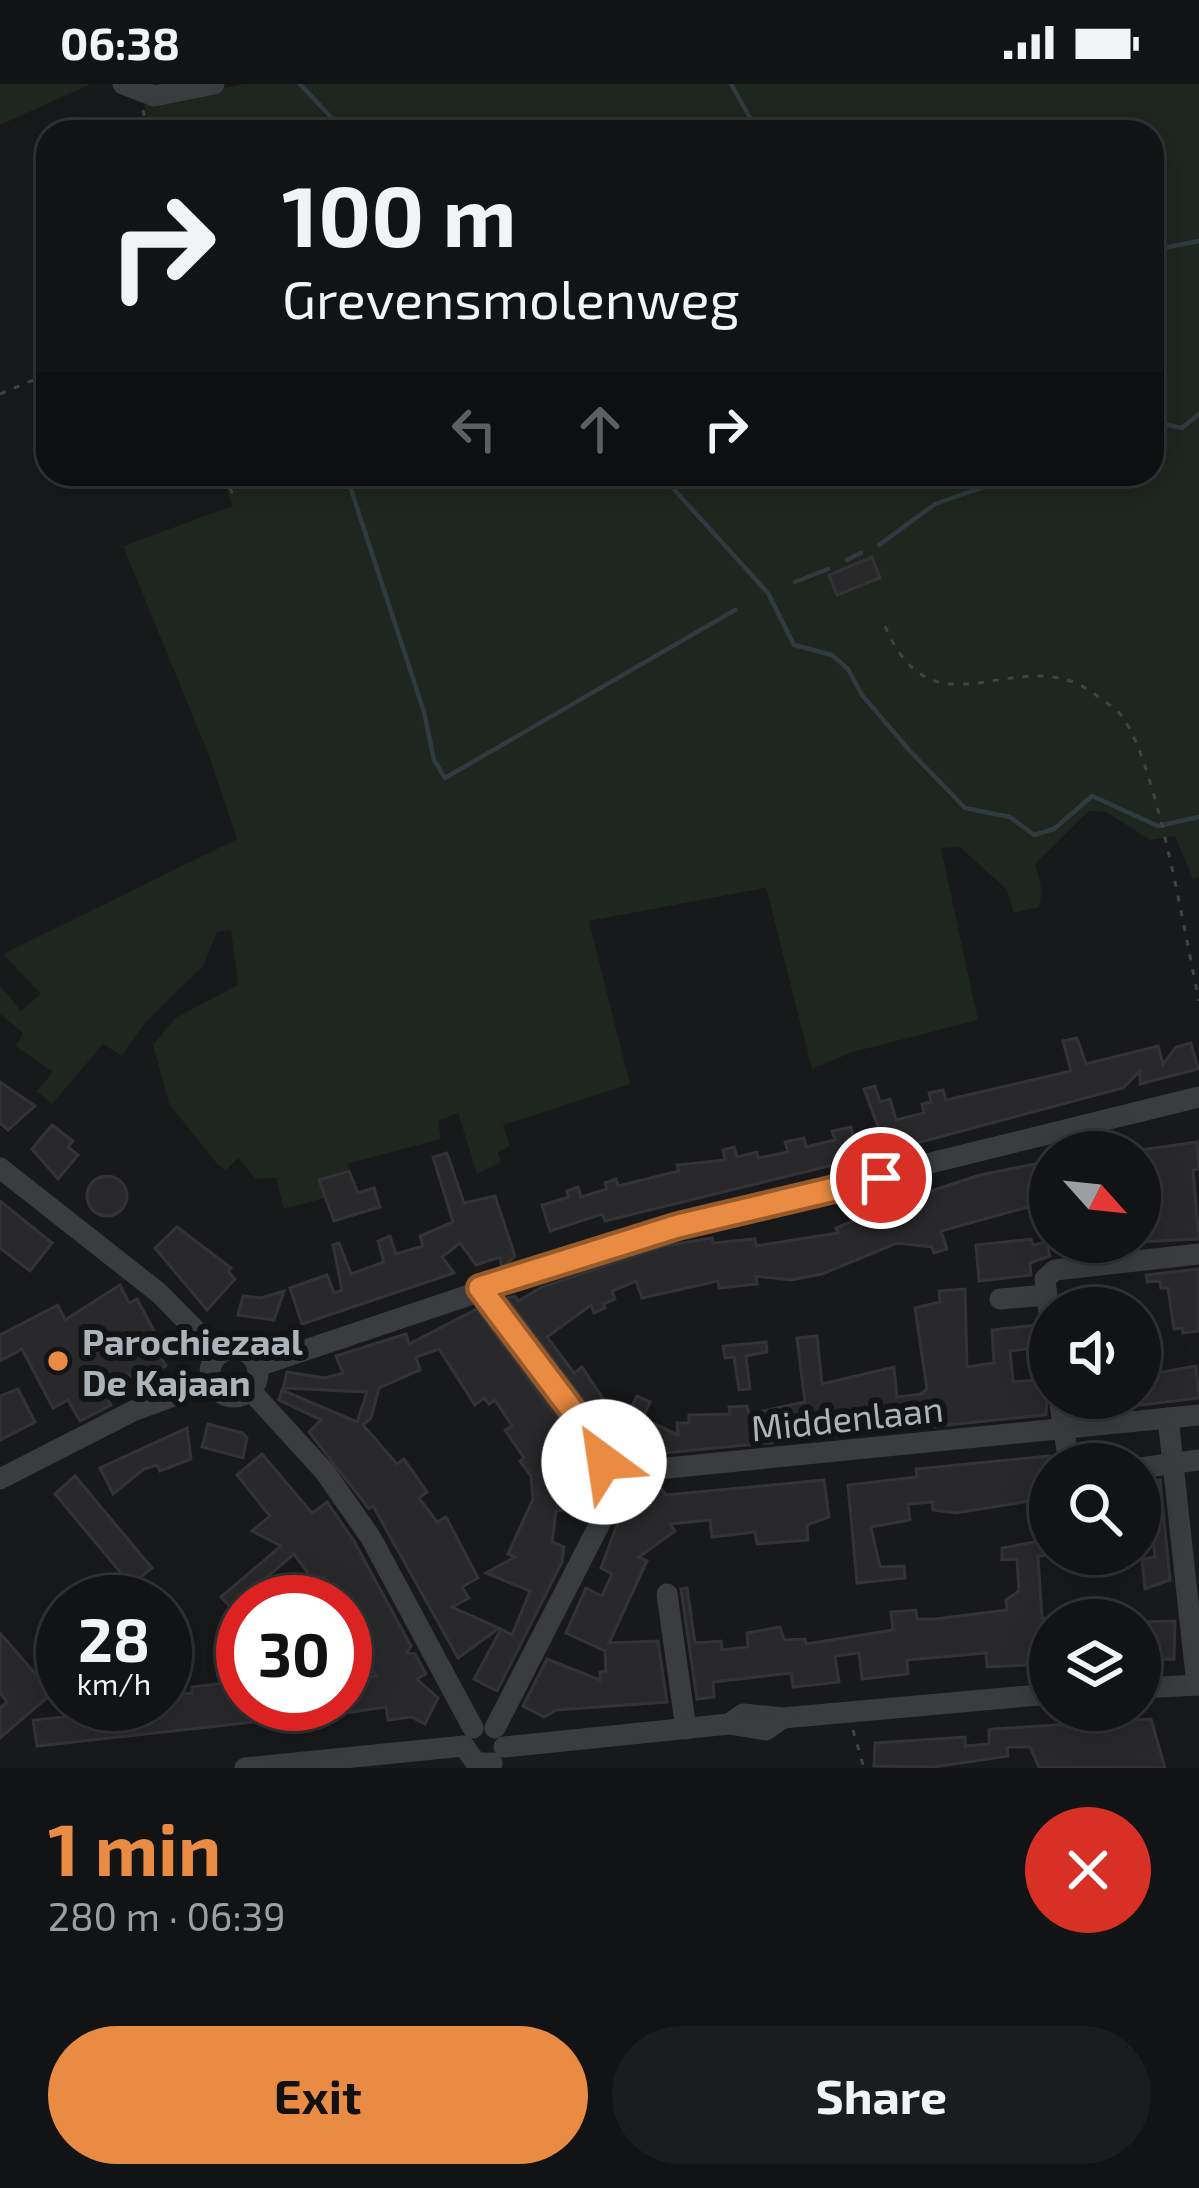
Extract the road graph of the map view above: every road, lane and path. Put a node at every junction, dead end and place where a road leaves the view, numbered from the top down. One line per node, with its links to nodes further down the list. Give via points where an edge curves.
1 (123, 84): 2 (street, via 154,96)
2 (214, 84)
3 (36, 379): 4 (path)
4 (0, 394)
5 (229, 486): 6 (path)
6 (234, 497)
7 (885, 626): 8 (path, via 915,676 947,687 1063,677 1123,715 1157,818)
8 (1199, 1001)
9 (1199, 1096): 13 (street, via 678,1226)
10 (0, 1168): 16 (street, via 159,1293)
11 (1199, 1253): 12 (street, via 1055,1270)
12 (1046, 1287)
13 (480, 1288): 17 (street); 25 (street)
14 (1029, 1296): 15 (street)
15 (1000, 1298)
16 (219, 1354): 17 (street, via 238,1349); 18 (street)
17 (258, 1366): 19 (street)
18 (212, 1382): 19 (street, via 229,1396); 30 (street, via 134,1411)
19 (251, 1391): 38 (street, via 325,1472 370,1538)
20 (1199, 1415): 21 (street, Middenlaan)
21 (1168, 1418): 23 (street, Middenlaan); 27 (street)
22 (1062, 1419): 23 (street)
23 (1063, 1429): 24 (street); 29 (street, Middenlaan)
24 (1065, 1443)
25 (609, 1459): 29 (street, via 627,1458); 31 (street, via 599,1478)
26 (1199, 1460): 27 (street)
27 (1172, 1463): 28 (street); 33 (street)
28 (1161, 1465)
29 (637, 1471): 31 (street, via 632,1489)
30 (0, 1479)
31 (615, 1494): 38 (street)
32 (668, 1594): 37 (street)
33 (1198, 1685): 34 (street)
34 (1161, 1687)
35 (1029, 1696): 36 (street)
36 (848, 1711): 37 (street, via 743,1714 730,1724); 40 (path)
37 (686, 1729): 38 (street)
38 (488, 1747): 39 (street)
39 (245, 1768)
40 (864, 1768)

